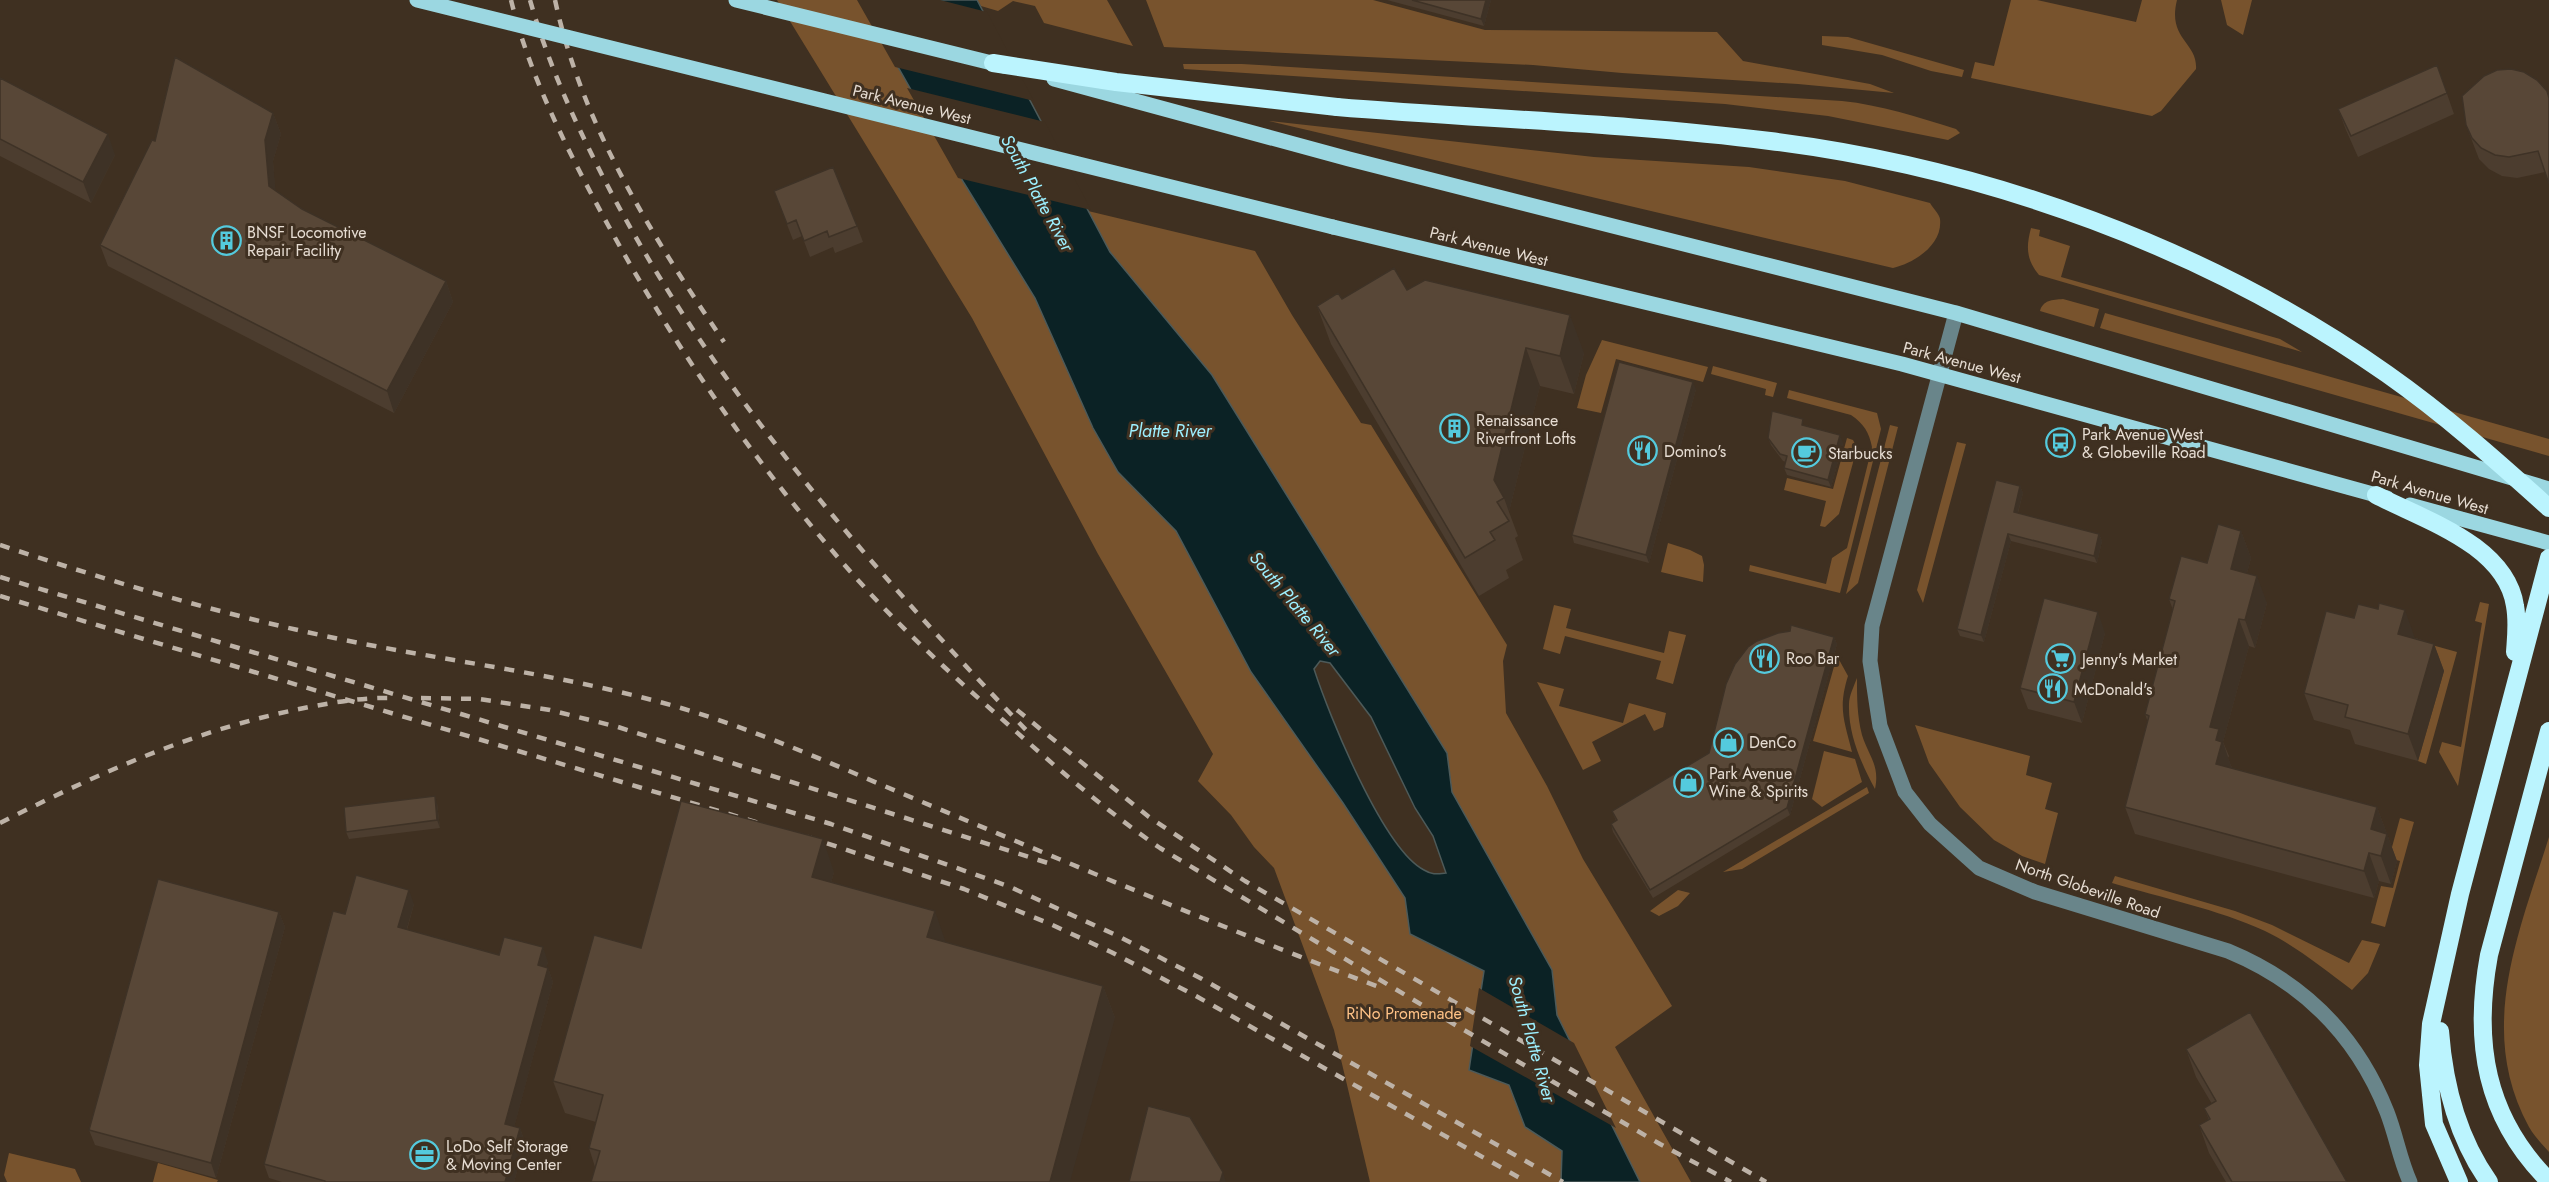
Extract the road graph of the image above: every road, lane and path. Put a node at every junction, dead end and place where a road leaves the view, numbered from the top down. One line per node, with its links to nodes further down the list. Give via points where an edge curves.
1 (417, 0): 5 (main road, Park Avenue West, bridge)
2 (736, 0): 3 (main road)
3 (993, 63): 4 (main road, via 1348,159); 8 (highway, bridge, via 1337,106 1771,141 1901,163 1972,181 2123,231 2269,302 2386,373)
4 (1956, 313): 5 (street, North Globeville Road); 6 (main road)
5 (1940, 374): 7 (main road, Park Avenue West); 17 (street, North Globeville Road, via 1872,626 1870,661 1878,717 1905,792 1930,824 1979,868 2035,892 2228,951 2256,963 2304,994 2345,1038 2375,1087 2388,1113)
6 (2549, 489)
7 (2376, 495): 9 (main road, Park Avenue West); 11 (highway, via 2460,538 2487,555 2500,570 2514,599 2517,625)
8 (2549, 508)
9 (2549, 543)
10 (2549, 558): 11 (highway)
11 (2512, 696): 15 (highway)
12 (2549, 731): 14 (highway)
13 (2549, 776): 14 (highway)
14 (2511, 873): 16 (highway, via 2483,990 2481,1019 2486,1064 2498,1107 2519,1146)
15 (2442, 969): 18 (highway, via 2431,1024 2430,1095 2434,1124); 19 (highway, via 2438,1017 2443,1069 2465,1140)
16 (2549, 1181)
17 (2410, 1182)
18 (2459, 1182)
19 (2489, 1182)

